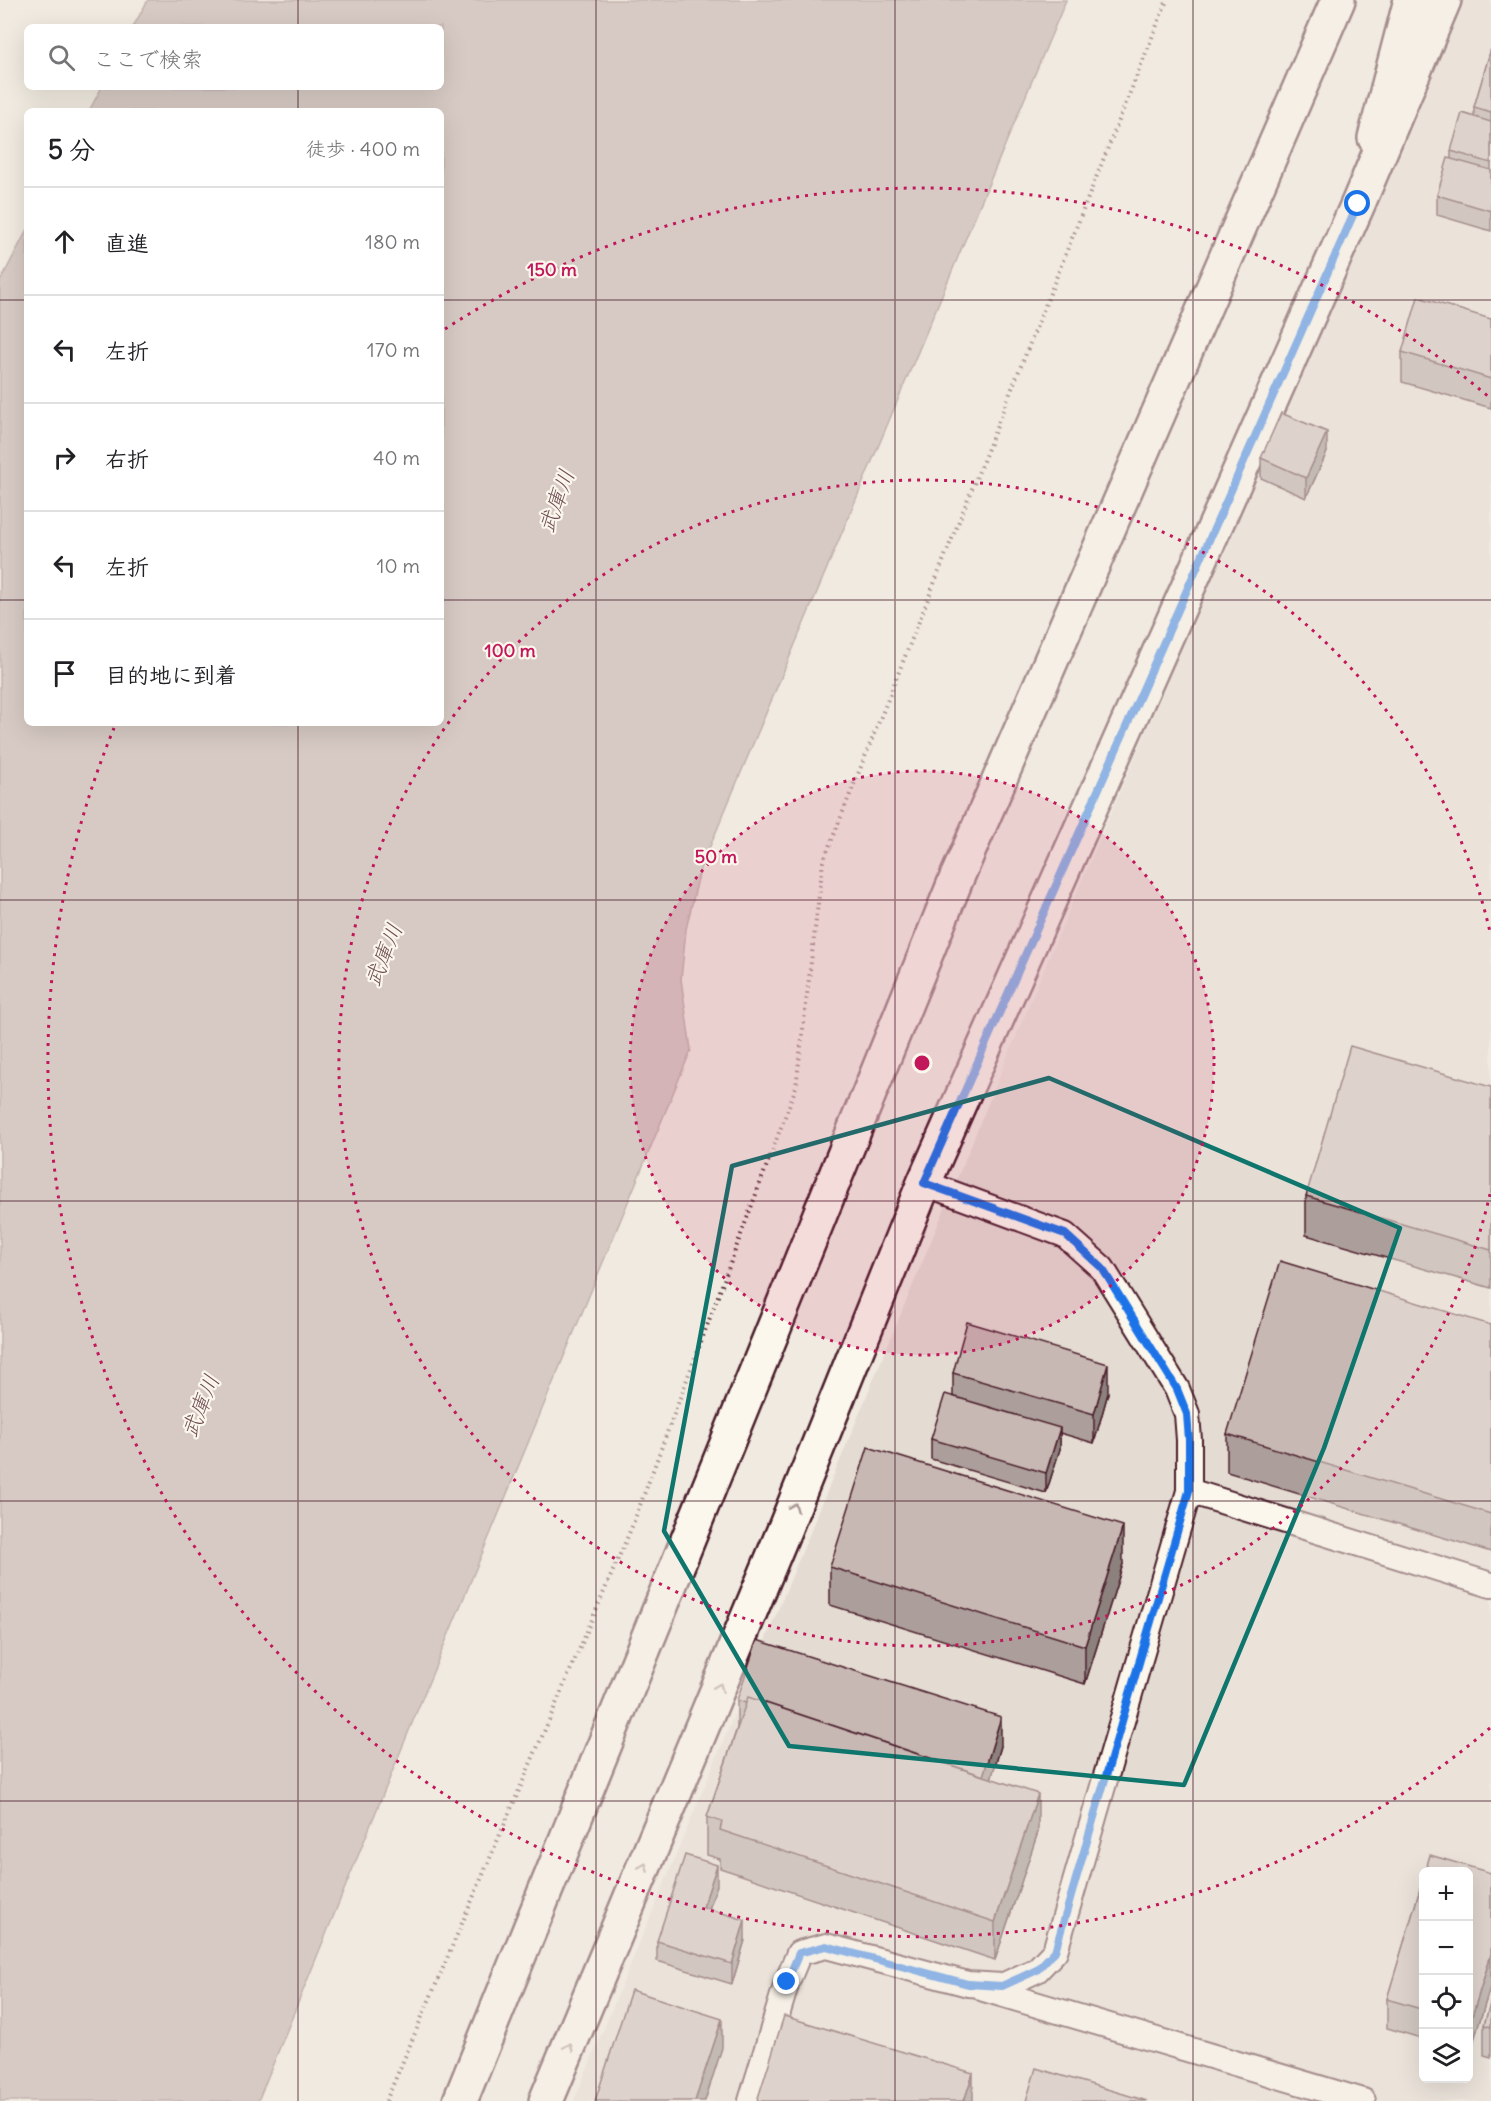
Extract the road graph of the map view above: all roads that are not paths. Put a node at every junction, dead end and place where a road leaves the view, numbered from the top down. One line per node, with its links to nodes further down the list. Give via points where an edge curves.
1 (1338, 0): 9 (street, via 955,882)
2 (1411, 0): 4 (street)
3 (1444, 0): 4 (street)
4 (1358, 204): 5 (street)
5 (924, 1183): 6 (lane, via 1065,1234 1102,1268 1177,1389 1187,1414); 10 (street, one-way to 5)
6 (1189, 1491): 7 (lane); 8 (lane, via 1055,1951 1037,1970 1002,1986)
7 (1491, 1585)
8 (968, 1984): 11 (lane, via 826,1946 799,1953); 12 (lane)
9 (460, 2101)
10 (546, 2101)
11 (751, 2101)
12 (1363, 2101)

